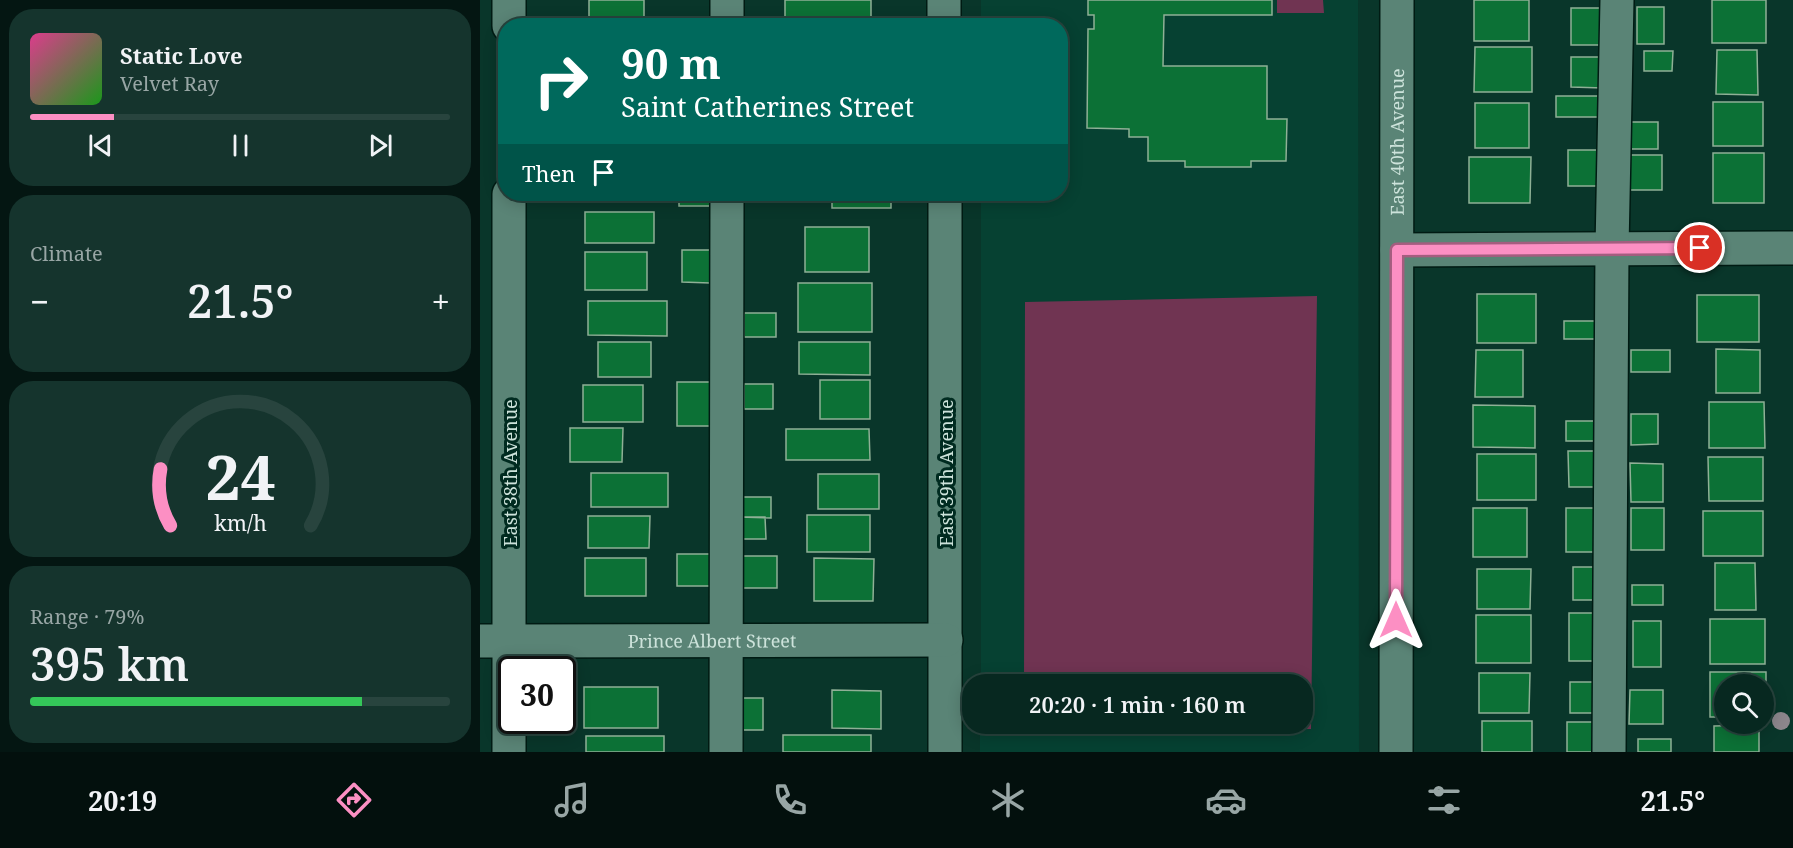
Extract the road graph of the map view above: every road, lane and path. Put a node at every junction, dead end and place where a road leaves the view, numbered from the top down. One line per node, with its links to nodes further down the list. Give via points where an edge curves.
1 (509, 0): 6 (street)
2 (727, 0): 7 (street)
3 (944, 0): 8 (street)
4 (1397, 0): 14 (street, East 40th Avenue)
5 (1617, 0): 12 (street)
6 (509, 18)
7 (727, 18)
8 (944, 18)
9 (509, 201): 17 (street, East 38th Avenue)
10 (727, 201): 16 (street)
11 (945, 201): 15 (street, East 39th Avenue)
12 (1612, 248): 13 (street); 14 (street); 22 (street)
13 (1793, 248)
14 (1397, 250): 21 (street, East 40th Avenue)
15 (946, 639): 16 (street, Prince Albert Street); 20 (street, East 39th Avenue)
16 (727, 640): 17 (street, Prince Albert Street); 19 (street)
17 (495, 642): 18 (street, East 38th Avenue)
18 (509, 752)
19 (726, 752)
20 (945, 752)
21 (1396, 752)
22 (1610, 752)

